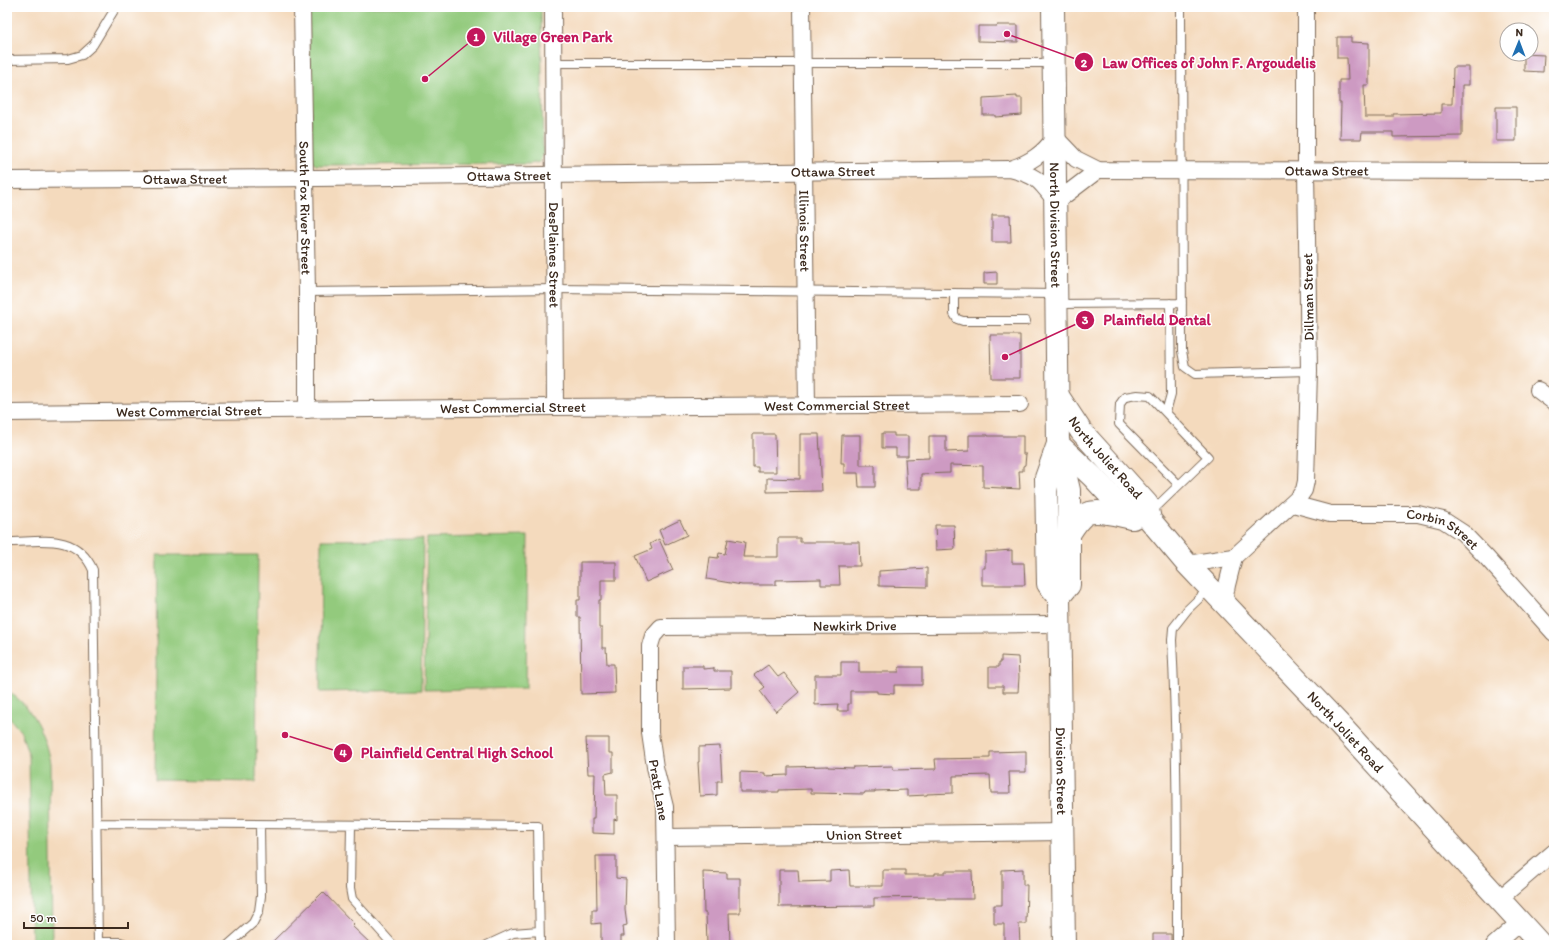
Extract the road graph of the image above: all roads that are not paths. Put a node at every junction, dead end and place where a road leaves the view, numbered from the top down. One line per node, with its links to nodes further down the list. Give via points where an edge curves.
1 (116, 7): 8 (lane, via 93,45 82,55 68,59)
2 (302, 7): 20 (street, South Fox River Street)
3 (553, 7): 9 (street, DesPlaines Street)
4 (802, 7): 10 (street, Illinois Street)
5 (1053, 7): 11 (main road, North Division Street)
6 (1181, 7): 15 (lane)
7 (1306, 7): 16 (street, Dillman Street)
8 (7, 60)
9 (554, 63): 10 (lane); 19 (street, DesPlaines Street)
10 (803, 63): 11 (lane); 18 (street, Illinois Street)
11 (1054, 63): 12 (main road, North Division Street)
12 (1055, 137): 13 (street, Ottawa Street, via 1039,156 1024,165); 14 (street, Ottawa Street, via 1076,159); 22 (main road, North Division Street)
13 (1010, 169): 18 (street, Ottawa Street); 22 (street, Ottawa Street, via 1033,176)
14 (1098, 170): 15 (street, Ottawa Street); 22 (street)
15 (1180, 170): 16 (street, Ottawa Street); 29 (lane)
16 (1306, 170): 17 (street, Ottawa Street); 31 (street, Dillman Street)
17 (1554, 171)
18 (804, 172): 19 (street, Ottawa Street); 25 (street, Illinois Street)
19 (555, 175): 20 (street, Ottawa Street); 23 (street, DesPlaines Street)
20 (304, 178): 21 (street, Ottawa Street); 24 (street, South Fox River Street)
21 (7, 180)
22 (1056, 202): 27 (main road, North Division Street)
23 (555, 289): 24 (lane); 25 (lane); 37 (street, DesPlaines Street)
24 (307, 292): 38 (street, South Fox River Street)
25 (806, 292): 26 (lane); 36 (street, Illinois Street)
26 (954, 293): 27 (lane); 30 (lane, via 954,314 957,319)
27 (1058, 299): 28 (lane); 33 (main road, North Division Street)
28 (1170, 303): 29 (lane); 39 (lane, via 1171,394)
29 (1182, 303): 31 (lane, via 1182,351 1185,367 1195,374)
30 (1026, 321)
31 (1309, 371): 43 (street, Dillman Street, via 1306,481 1304,490)
32 (1538, 390): 34 (street)
33 (1058, 396): 41 (main road, North Division Street); 44 (main road, North Joliet Road, via 1081,431 1147,504)
34 (1554, 402)
35 (1020, 404): 36 (street, West Commercial Street)
36 (807, 406): 37 (street, West Commercial Street)
37 (555, 407): 38 (street, West Commercial Street)
38 (307, 410): 40 (street, West Commercial Street)
39 (1166, 412): 42 (lane, via 1208,457); 42 (lane, via 1150,396 1125,397 1120,404 1119,424)
40 (7, 413)
41 (1058, 444): 44 (main road, North Joliet Road, via 1093,477); 45 (main road, via 1069,490); 50 (main road, via 1046,478 1048,584)
42 (1179, 485): 44 (lane)
43 (1293, 504): 47 (street, Dillman Street); 52 (street, Corbin Street, via 1330,514 1418,514 1444,520 1463,532)
44 (1143, 517): 45 (main road, via 1108,512 1086,514); 48 (main road, North Joliet Road)
45 (1069, 534): 50 (main road, via 1069,585)
46 (7, 542): 54 (lane, via 62,542 72,545 88,559 93,570)
47 (1234, 557): 48 (street); 49 (street, via 1227,585)
48 (1187, 564): 49 (main road, North Joliet Road)
49 (1217, 595): 60 (main road, North Joliet Road, via 1336,720); 71 (lane, via 1188,609 1173,628 1177,779)
50 (1059, 597): 51 (main road, Division Street)
51 (1060, 624): 53 (street, Newkirk Drive, via 661,627); 57 (main road, Division Street)
52 (1554, 633)
53 (653, 636): 58 (street, Pratt Lane, via 650,646 650,733 665,808)
54 (97, 823): 55 (lane); 63 (lane)
55 (260, 825): 56 (lane); 65 (lane, via 259,911 253,923)
56 (351, 825): 62 (lane, via 538,826); 66 (lane, via 352,899)
57 (1062, 832): 58 (street, Union Street); 70 (main road, Division Street)
58 (666, 837): 69 (street, Pratt Lane)
59 (1554, 852): 60 (street)
60 (1499, 899): 61 (main road, North Joliet Road)
61 (1520, 922): 72 (street); 73 (main road, North Joliet Road)
62 (540, 931): 67 (lane, via 513,933); 68 (lane)
63 (98, 944): 64 (lane, via 120,942)
64 (129, 945)
65 (228, 945)
66 (393, 945)
67 (487, 945)
68 (540, 945)
69 (667, 945)
70 (1064, 945)
71 (1177, 945)
72 (1494, 945)
73 (1541, 945)

